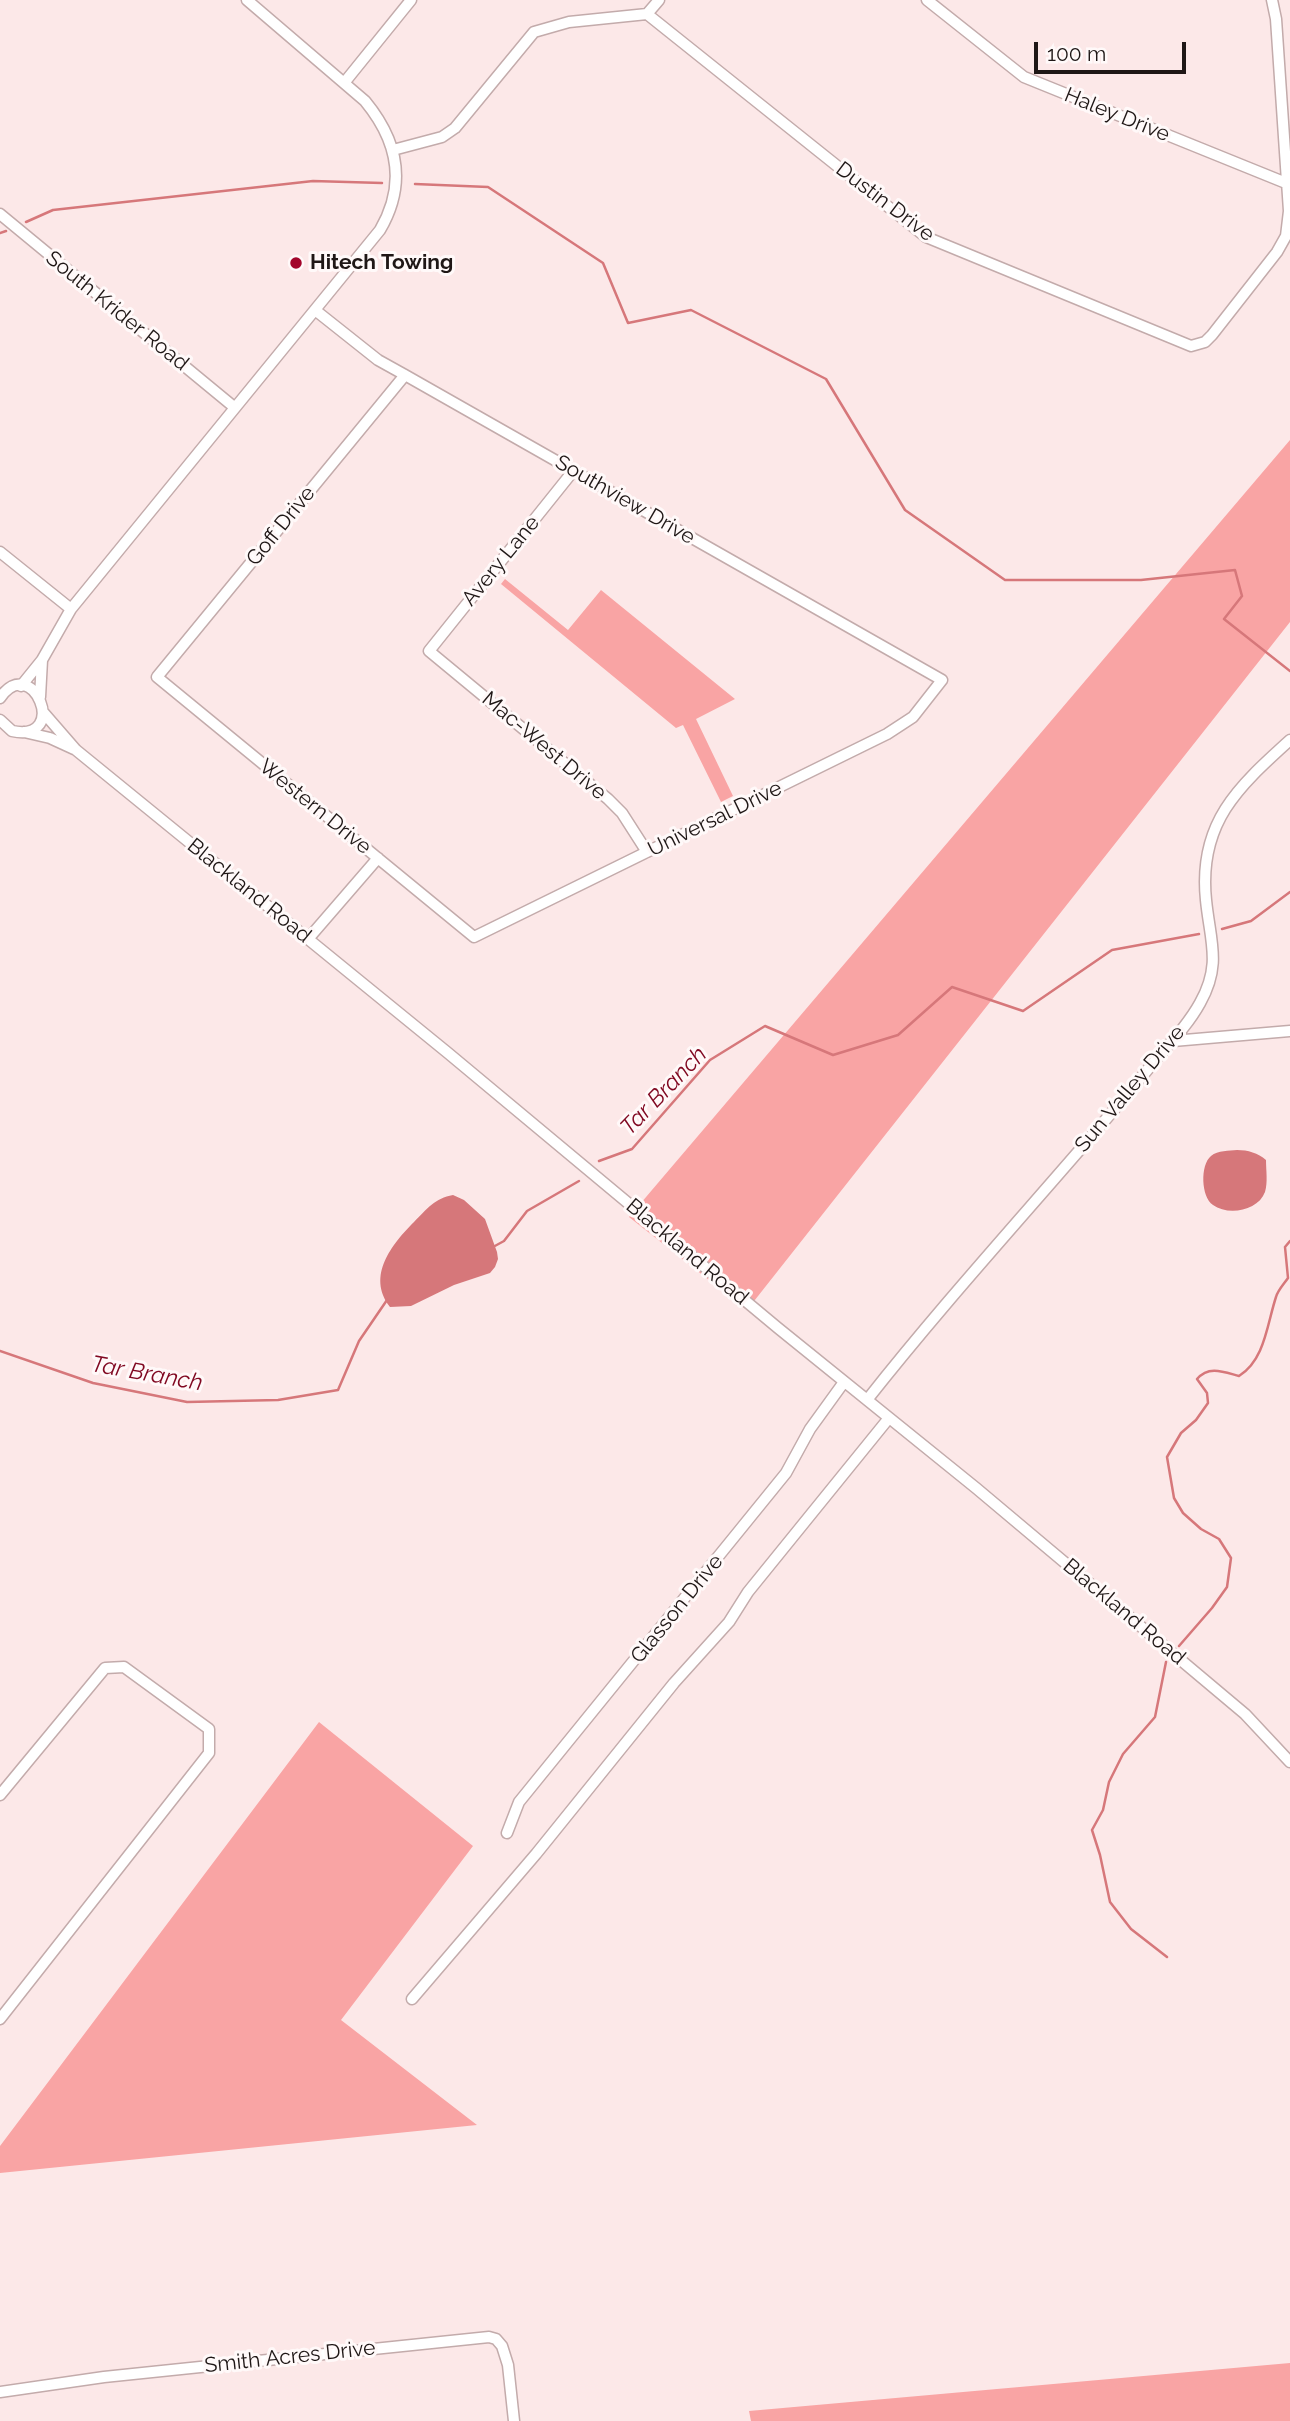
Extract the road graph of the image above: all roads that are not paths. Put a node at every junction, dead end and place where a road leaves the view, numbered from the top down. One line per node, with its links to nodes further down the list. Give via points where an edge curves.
1 (247, 0): 7 (street)
2 (411, 0): 7 (street)
3 (659, 0): 6 (street)
4 (927, 0): 9 (street, Haley Drive, via 1024,77)
5 (1272, 0): 9 (street)
6 (647, 14): 8 (street, via 569,22 534,32 455,128 442,137); 9 (street, Dustin Drive, via 926,237 1191,346 1205,342 1223,323 1286,236)
7 (344, 83): 8 (street, via 373,110)
8 (393, 150): 11 (street, via 395,191 387,218)
9 (1286, 183)
10 (0, 214): 13 (street, South Krider Road)
11 (315, 310): 12 (street, Southview Drive, via 378,360); 13 (street)
12 (405, 375): 14 (street, Southview Drive); 19 (street, Goff Drive)
13 (234, 407): 16 (street)
14 (574, 470): 17 (street, Avery Lane); 20 (street, Southview Drive)
15 (0, 552): 16 (street)
16 (71, 609): 18 (street)
17 (429, 651): 30 (street, Mac-West Drive, via 608,799)
18 (41, 660): 21 (street); 22 (street)
19 (157, 677): 31 (street, Western Drive)
20 (942, 680): 30 (street, Universal Drive, via 913,717 887,734)
21 (21, 686): 22 (street); 23 (street, via 10,688)
22 (40, 697): 24 (street)
23 (0, 698)
24 (43, 712): 27 (street, via 34,728); 29 (street, Blackland Road)
25 (0, 720): 26 (street)
26 (5, 731): 27 (street, Blackland Road)
27 (24, 732): 29 (street, Blackland Road)
28 (1290, 740): 35 (street, Sun Valley Drive, via 1236,793 1217,822 1209,849 1205,898 1212,980)
29 (76, 750): 33 (street, Blackland Road)
30 (647, 852): 32 (street, Universal Drive)
31 (377, 858): 32 (street, Western Drive); 33 (street)
32 (474, 937)
33 (308, 939): 36 (street, Blackland Road)
34 (1290, 1031): 35 (street)
35 (1173, 1041): 37 (street, Sun Valley Drive)
36 (844, 1382): 37 (street, Blackland Road); 41 (street, Glasson Drive, via 786,1473 519,1802)
37 (867, 1400): 38 (street, Blackland Road)
38 (889, 1418): 39 (street, Blackland Road, via 1245,1714); 42 (street, via 748,1592 729,1622)
39 (1290, 1762)
40 (0, 1795): 43 (street, via 105,1668 124,1667 209,1729 209,1753)
41 (508, 1833)
42 (412, 1998)
43 (0, 2019)
44 (0, 2392): 45 (street, Smith Acres Drive, via 489,2337 496,2339 506,2354)
45 (513, 2421)

